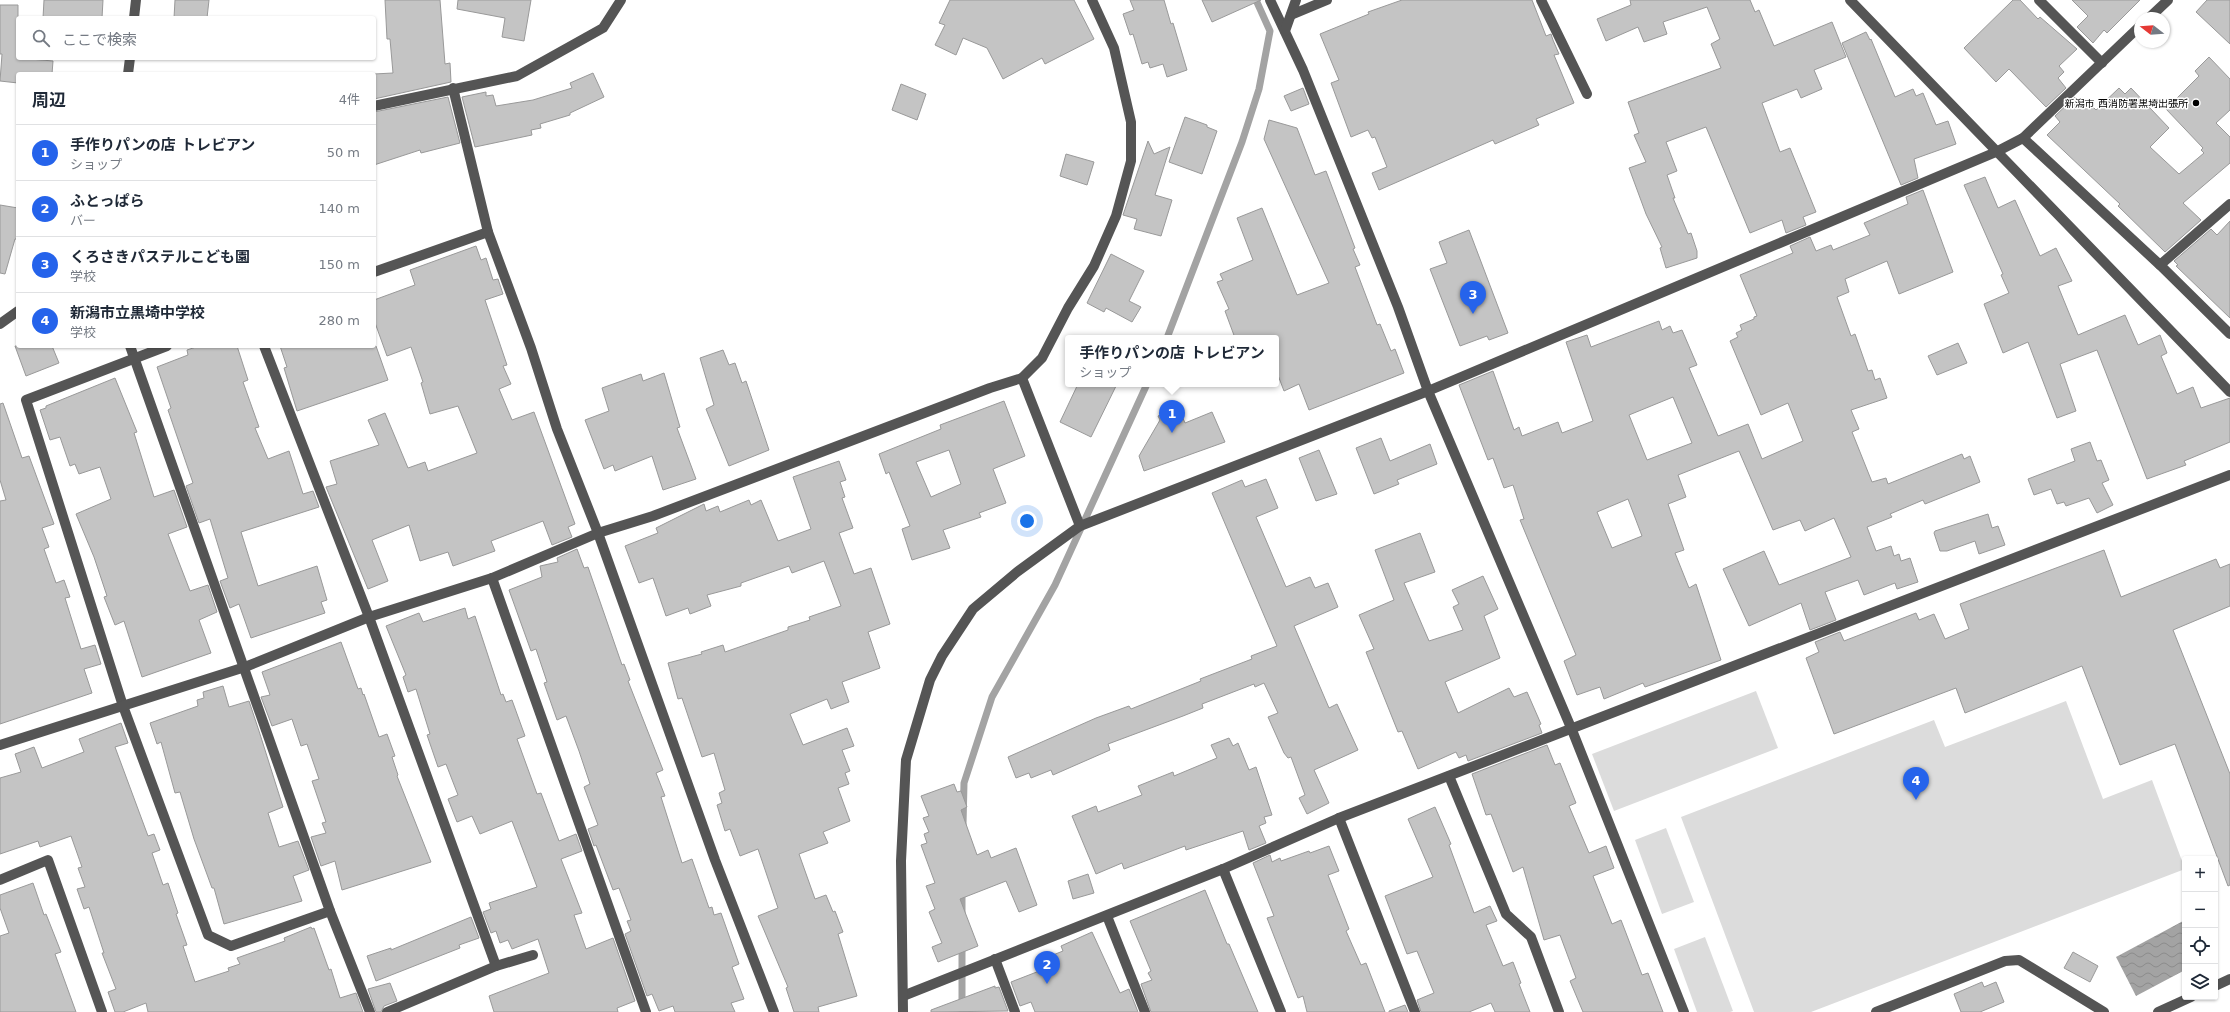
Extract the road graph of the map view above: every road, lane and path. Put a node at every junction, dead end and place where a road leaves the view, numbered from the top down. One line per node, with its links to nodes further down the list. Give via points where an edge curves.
1 (136, 0): 13 (street)
2 (621, 0): 19 (street, via 603,28 517,76)
3 (1092, 0): 35 (street, via 1114,48 1131,122 1131,161 1116,216 1094,266 1042,358)
4 (1270, 0): 14 (street)
5 (1296, 0): 12 (street)
6 (1327, 0): 12 (street)
7 (1541, 0): 20 (street)
8 (1850, 0): 23 (street)
9 (2039, 0): 17 (street)
10 (2168, 0): 11 (street)
11 (2155, 12)
12 (1291, 15): 14 (street)
13 (134, 16)
14 (1284, 31): 36 (street, via 1303,70 1398,307)
15 (2134, 32): 17 (street)
16 (130, 60): 18 (street)
17 (2102, 63): 22 (street)
18 (128, 72)
19 (453, 88): 21 (street); 25 (street)
20 (1587, 94)
21 (376, 106)
22 (2023, 138): 23 (street); 26 (street)
23 (1996, 152): 36 (street); 37 (street, via 2033,187)
24 (2230, 204): 26 (street)
25 (488, 232): 27 (street); 40 (street, via 531,348 557,429)
26 (2160, 265): 30 (street)
27 (376, 271)
28 (16, 312): 29 (street)
29 (0, 324)
30 (2230, 334)
31 (131, 348): 34 (street)
32 (162, 348): 34 (street)
33 (265, 348): 42 (street)
34 (135, 358): 43 (street); 44 (street, via 26,400)
35 (1022, 378): 39 (street); 40 (street, via 653,516)
36 (1428, 391): 39 (street); 45 (street)
37 (2230, 392)
38 (2230, 475): 45 (street, via 1782,646)
39 (1080, 526): 58 (street, via 1017,572 973,609 942,656 930,680 906,760 901,861)
40 (598, 533): 41 (street); 64 (street, via 715,860)
41 (492, 578): 42 (street); 63 (street)
42 (368, 617): 43 (street); 55 (street)
43 (245, 667): 44 (street); 51 (street)
44 (123, 706): 46 (street); 51 (street, via 208,935 231,946)
45 (1572, 730): 47 (street); 71 (street)
46 (0, 745)
47 (1449, 776): 48 (street); 70 (street, via 1506,914 1531,937)
48 (1339, 818): 49 (street); 69 (street)
49 (1223, 869): 52 (street); 68 (street)
50 (0, 880): 60 (street, via 48,860)
51 (330, 910): 61 (street)
52 (1107, 916): 54 (street); 67 (street)
53 (533, 955): 55 (street)
54 (995, 959): 58 (street); 66 (street)
55 (496, 966): 62 (street)
56 (2230, 979): 57 (street)
57 (2218, 985)
58 (903, 996): 65 (street)
59 (2184, 1000): 74 (street)
60 (102, 1012)
61 (370, 1012)
62 (387, 1012)
63 (646, 1012)
64 (774, 1012)
65 (903, 1012)
66 (1015, 1012)
67 (1145, 1012)
68 (1281, 1012)
69 (1415, 1012)
70 (1559, 1012)
71 (1684, 1012)
72 (1876, 1012): 73 (street, via 2005,961 2019,960)
73 (2104, 1012)
74 (2158, 1012)

